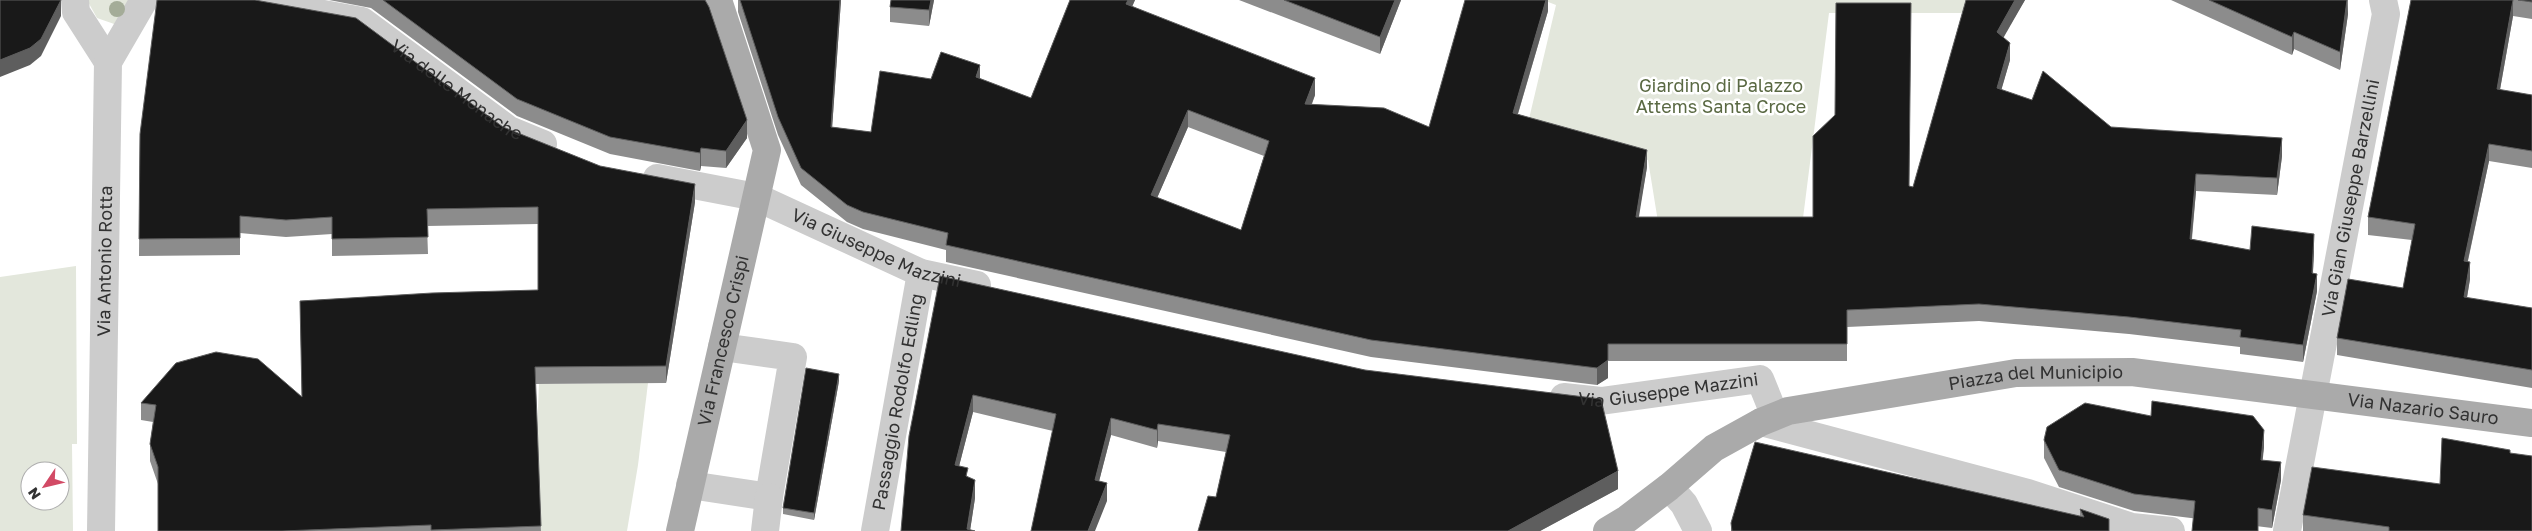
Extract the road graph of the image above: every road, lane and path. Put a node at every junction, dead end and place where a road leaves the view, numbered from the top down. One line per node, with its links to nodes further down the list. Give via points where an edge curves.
1 (75, 0): 6 (street, via 76,12)
2 (144, 0): 6 (street, Via Antonio Rotta)
3 (247, 0): 7 (street, Via delle Monache, via 362,21 509,130)
4 (718, 0): 9 (main road, Via Francesco Crispi, via 767,150)
5 (2383, 0): 14 (street, Via Gian Giuseppe Barzellini, via 2386,14)
6 (108, 62): 20 (street, Via Antonio Rotta)
7 (562, 152)
8 (634, 174): 9 (street)
9 (756, 196): 10 (street, Via Giuseppe Mazzini); 12 (main road, Via Francesco Crispi)
10 (920, 273): 11 (street, Via Giuseppe Mazzini); 23 (street, Passaggio Rodolfo Edling)
11 (998, 290)
12 (722, 347): 17 (main road, Via Francesco Crispi); 19 (street, via 793,357)
13 (1543, 394): 15 (street, Via Giuseppe Mazzini, via 1601,401 1760,380)
14 (2312, 396): 15 (main road, Piazza del Municipio, via 2132,372 2016,373 1788,411); 16 (main road, Via Nazario Sauro); 27 (street, Via Gian Giuseppe Barzellini)
15 (1768, 419): 18 (main road, Piazza del Municipio, via 1714,448); 26 (street, via 2132,526)
16 (2532, 423)
17 (690, 485): 19 (street); 21 (main road, Via Francesco Crispi)
18 (1669, 487): 24 (main road, Piazza del Municipio); 25 (street, via 1684,504)
19 (769, 497): 22 (street)
20 (101, 531)
21 (680, 531)
22 (765, 531)
23 (874, 531)
24 (1607, 531)
25 (1698, 531)
26 (2171, 531)
27 (2287, 531)

